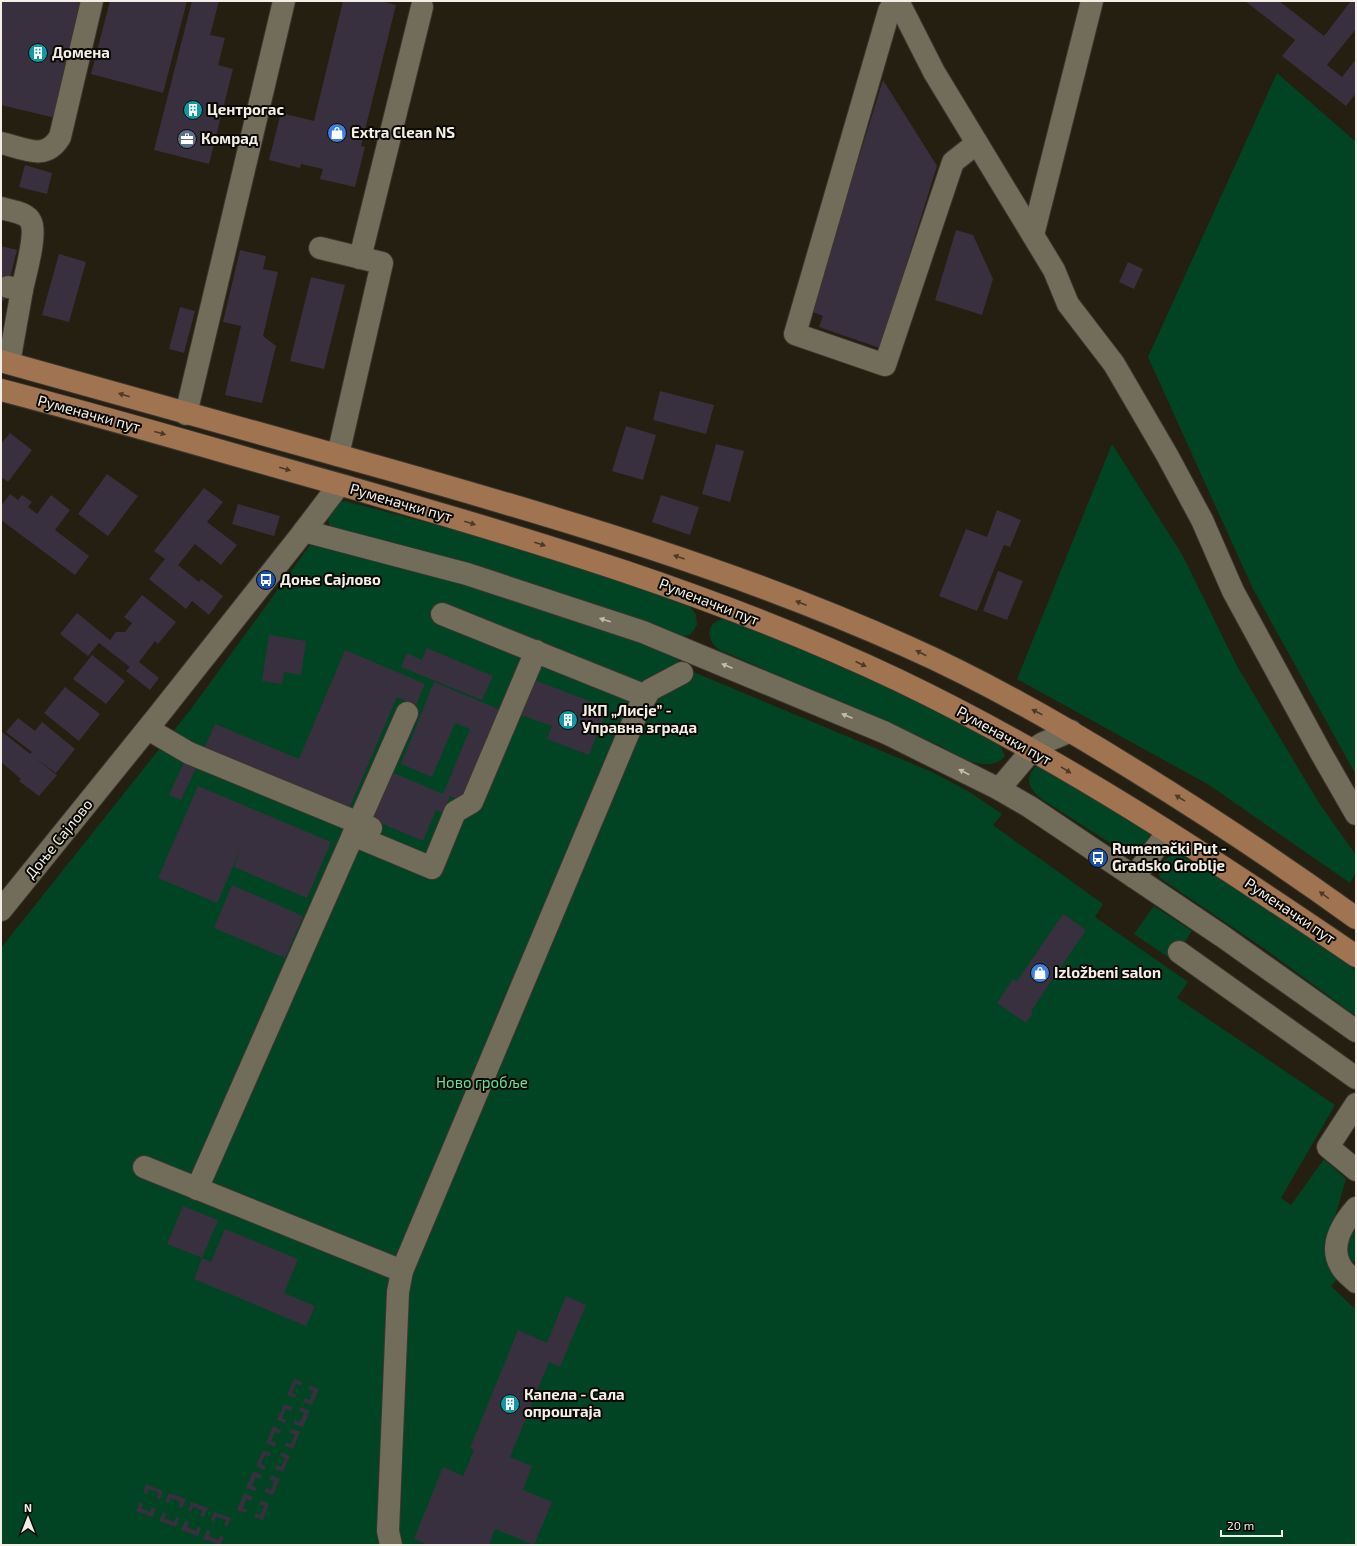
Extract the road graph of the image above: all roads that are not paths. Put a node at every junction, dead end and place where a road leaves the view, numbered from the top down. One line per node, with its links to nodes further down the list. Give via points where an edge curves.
1 (92, 1): 7 (street, via 60,138 54,147 41,153)
2 (284, 1): 15 (street)
3 (896, 1): 6 (street, via 934,72); 6 (street, via 889,11 795,334 885,365 953,162)
4 (1092, 1): 9 (street)
5 (422, 7): 11 (street)
6 (977, 142): 9 (street)
7 (1, 143)
8 (1, 208): 12 (street, via 22,214 31,221 33,232 15,288)
9 (1033, 235): 28 (street, via 1054,270 1068,304 1114,364 1170,462 1202,520 1233,591)
10 (320, 248): 11 (street)
11 (360, 258): 16 (street, via 382,263)
12 (9, 317): 13 (street)
13 (5, 362): 15 (main road, Руменачки пут, one-way to 13, via 82,382)
14 (1, 390): 17 (main road, Руменачки пут, one-way to 17)
15 (186, 414): 16 (main road, Руменачки пут)
16 (338, 455): 25 (main road, Руменачки пут, one-way to 16, via 908,647 725,573 564,521)
17 (339, 485): 18 (street, Доње Сајлово); 26 (main road, Руменачки пут, one-way to 26, via 635,574 826,648 975,718)
18 (304, 531): 24 (street, Доње Сајлово); 27 (street, one-way to 18, via 886,733 643,632 467,574)
19 (442, 614): 20 (street)
20 (536, 651): 22 (street); 29 (street, via 472,802 455,812 432,868)
21 (682, 673): 22 (street, via 650,690)
22 (646, 696): 44 (street)
23 (407, 713): 29 (street)
24 (148, 729): 29 (street, via 190,753); 33 (street, Доње Сајлово)
25 (1071, 731): 26 (street); 34 (main road, Руменачки пут, one-way to 25, via 1213,819)
26 (1032, 750): 27 (street); 30 (main road, Руменачки пут, one-way to 30)
27 (999, 789): 32 (street)
28 (1356, 814)
29 (356, 829): 31 (street); 42 (street)
30 (1168, 832): 32 (street); 36 (main road, Руменачки пут)
31 (396, 838)
32 (1134, 877): 37 (street)
33 (1, 910)
34 (1356, 918)
35 (1179, 952): 38 (street)
36 (1356, 956)
37 (1356, 1031)
38 (1356, 1078)
39 (1356, 1104): 41 (street, via 1328,1147)
40 (144, 1168): 42 (street)
41 (1356, 1170)
42 (197, 1189): 44 (street)
43 (1356, 1208): 45 (street, via 1343,1225 1337,1247 1342,1269)
44 (402, 1271): 46 (street, via 398,1292 388,1532)
45 (1356, 1282)
46 (391, 1545)

